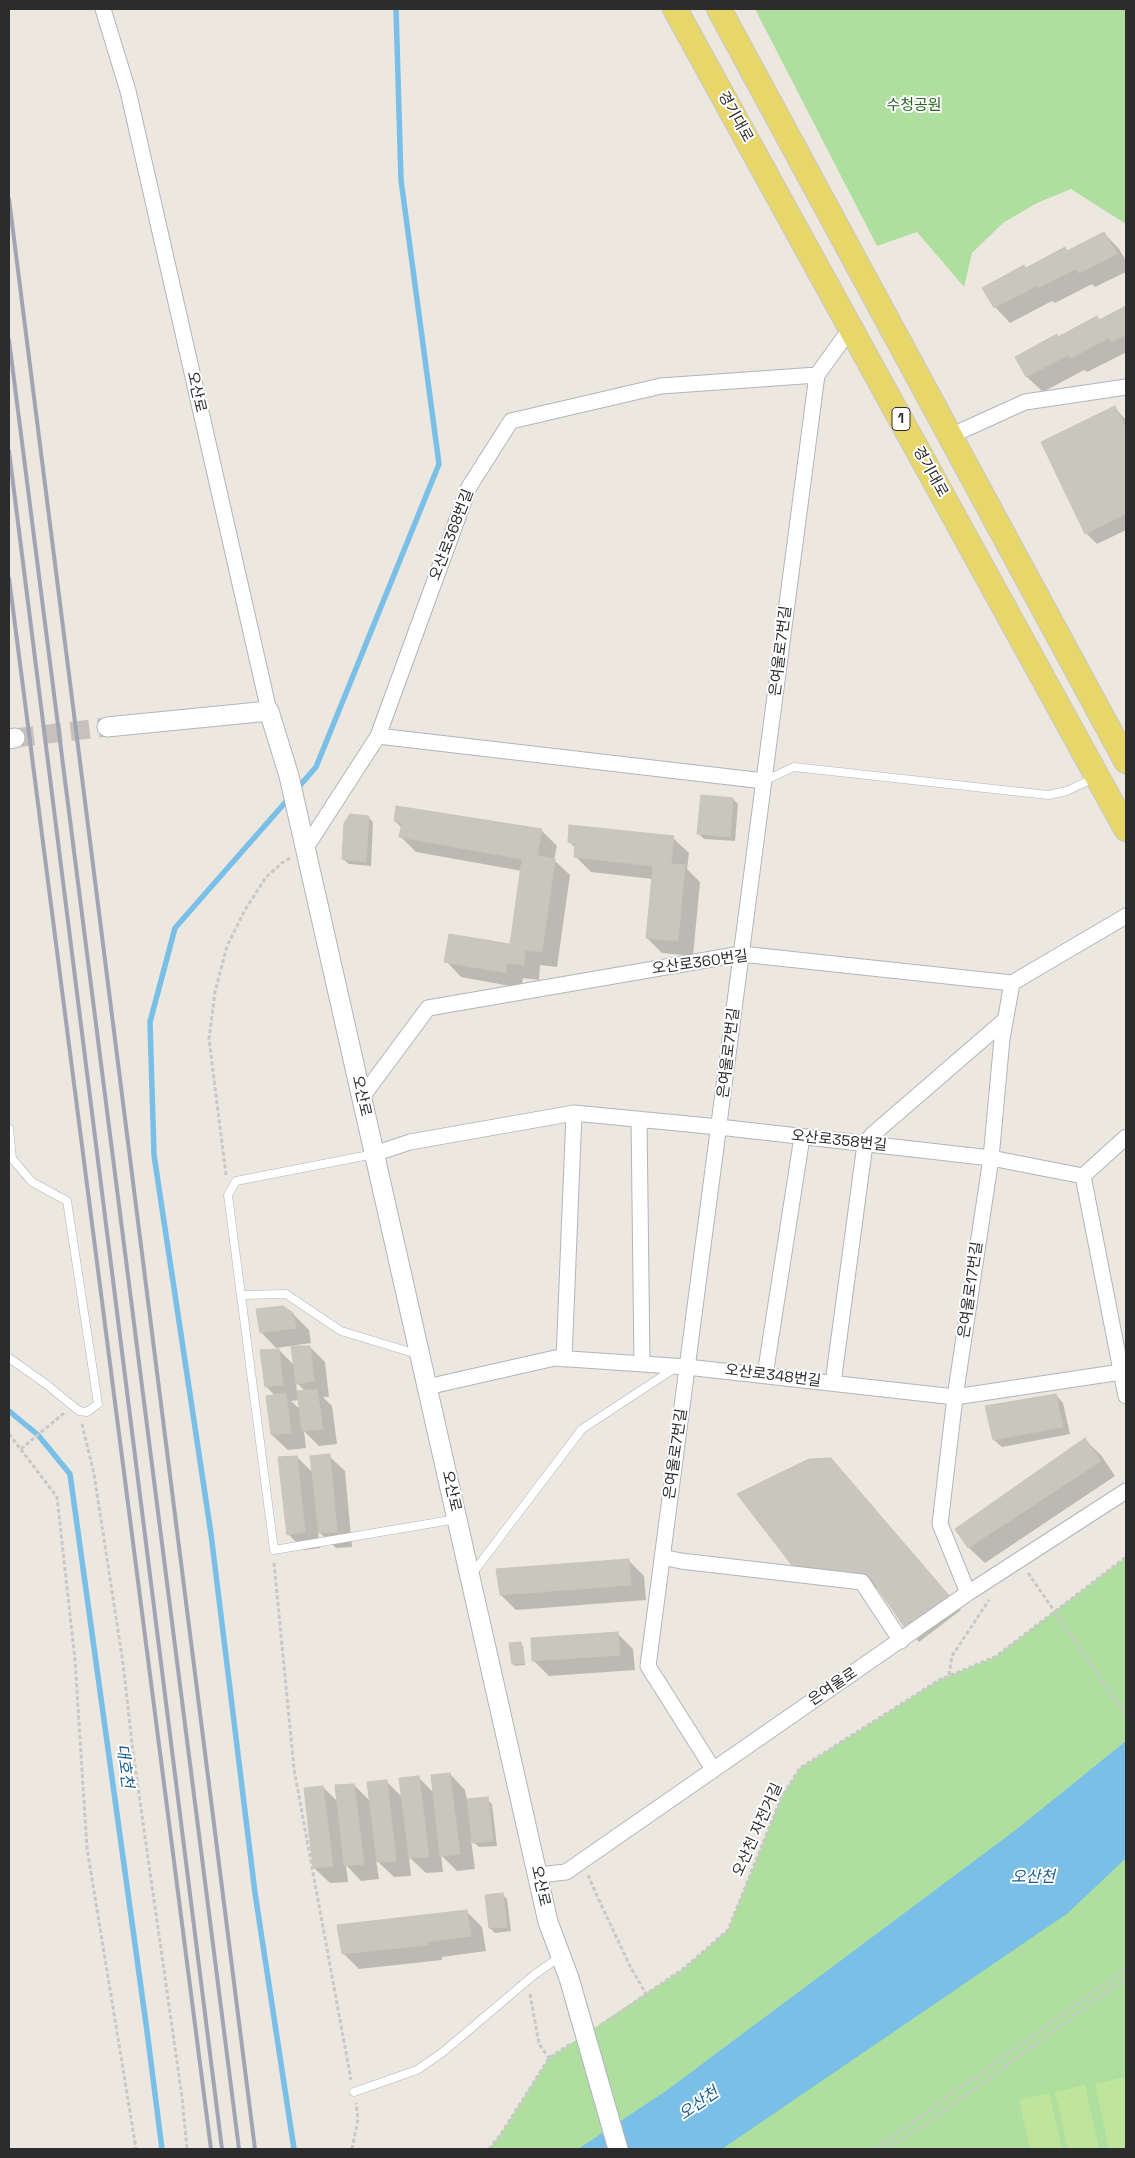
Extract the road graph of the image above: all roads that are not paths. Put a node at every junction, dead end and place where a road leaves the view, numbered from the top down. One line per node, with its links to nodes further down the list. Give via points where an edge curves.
1 (103, 9): 8 (street, 오산로, via 128,91)
2 (675, 9): 4 (main road, 경기대로 / 1)
3 (719, 9): 7 (main road, 1)
4 (851, 328): 5 (street, 은여울로7번길); 12 (main road, 경기대로 / 1)
5 (817, 375): 10 (street, 오산로368번길, via 661,386 511,421 469,487); 13 (street, 은여울로7번길)
6 (1126, 389): 7 (street, via 1025,402)
7 (950, 436): 11 (main road, 1)
8 (269, 710): 9 (street); 15 (street, 오산로)
9 (107, 727)
10 (378, 736): 13 (street); 15 (street, 오산로368번길)
11 (1126, 761)
12 (1097, 776): 13 (lane, via 1067,791 1048,795 794,767); 14 (main road, 경기대로 / 1)
13 (764, 782): 17 (street, 은여울로7번길)
14 (1126, 829)
15 (305, 849): 20 (street, 오산로)
16 (1126, 916): 18 (street)
17 (742, 954): 18 (street, 오산로360번길); 20 (street, 오산로360번길, via 428,1008); 23 (street, 은여울로7번길)
18 (1012, 983): 19 (street, 은여울로17번길)
19 (1005, 1020): 27 (street, via 872,1134); 30 (street, 은여울로17번길)
20 (362, 1097): 28 (street, 오산로)
21 (574, 1113): 22 (street, 오산로358번길); 28 (street, 오산로358번길, via 410,1142); 35 (street)
22 (639, 1119): 23 (street, 오산로358번길); 36 (street)
23 (719, 1127): 26 (street, 오산로358번길); 37 (street, 은여울로7번길)
24 (9, 1129): 29 (lane)
25 (1126, 1137): 31 (street)
26 (802, 1138): 27 (street, 오산로358번길); 39 (street)
27 (865, 1144): 30 (street, 오산로358번길); 40 (street)
28 (374, 1154): 32 (lane, via 236,1181 228,1195); 33 (street, 오산로)
29 (11, 1157): 34 (lane, via 32,1182 68,1201 98,1404 88,1412 78,1411)
30 (991, 1158): 31 (street, 오산로358번길); 43 (street, 은여울로17번길)
31 (1083, 1176): 38 (street)
32 (241, 1295): 33 (lane, via 286,1294 341,1330); 45 (lane, via 274,1550)
33 (420, 1355): 41 (street, 오산로)
34 (9, 1358)
35 (564, 1359): 36 (street, 오산로348번길); 41 (street, 오산로348번길, via 555,1358)
36 (642, 1364): 37 (street, 오산로348번길)
37 (683, 1366): 39 (street, 오산로348번길); 46 (street, 은여울로7번길); 47 (lane, via 582,1429)
38 (1121, 1372): 42 (street); 43 (street, 오산로348번길)
39 (765, 1376): 40 (street, 오산로348번길)
40 (834, 1383): 43 (street, 오산로348번길)
41 (427, 1388): 45 (street, 오산로)
42 (1126, 1396)
43 (955, 1397): 48 (street, 은여울로17번길, via 940,1524)
44 (1126, 1491): 48 (street, 은여울로)
45 (457, 1519): 47 (street, 오산로)
46 (662, 1557): 49 (street, via 862,1582); 50 (street, 은여울로7번길, via 648,1666)
47 (470, 1577): 51 (street, 오산로)
48 (968, 1593): 49 (street, 은여울로)
49 (901, 1641): 50 (street, 은여울로)
50 (714, 1769): 51 (street, 은여울로, via 566,1872)
51 (538, 1875): 52 (street, 오산로, via 548,1922)
52 (561, 1956): 53 (lane, via 417,2070); 54 (street, 오산로, bridge)
53 (354, 2092)
54 (618, 2149)

